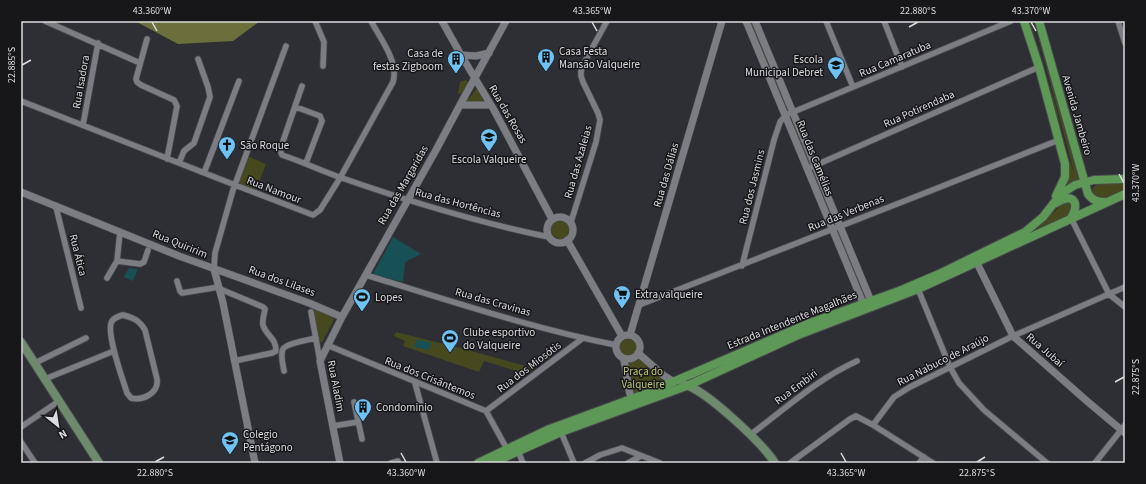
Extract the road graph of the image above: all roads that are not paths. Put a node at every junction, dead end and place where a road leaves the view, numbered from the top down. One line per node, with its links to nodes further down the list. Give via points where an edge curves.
1 (45, 21): 17 (street)
2 (315, 21): 24 (street, via 324,42)
3 (371, 21): 44 (street, Rua Namour, via 392,61 395,76)
4 (442, 21): 21 (street, Rua das Rosas)
5 (506, 21): 20 (street, Rua das Margaridas)
6 (607, 21): 56 (street, Rua das Azaleias, via 581,71 583,82 600,120 596,142)
7 (722, 21): 75 (street, Rua das Dálias)
8 (746, 21): 35 (street, Rua das Camélias)
9 (756, 21): 35 (street, Rua das Camélias)
10 (826, 21): 30 (street)
11 (884, 21): 25 (street)
12 (1011, 21): 25 (street, Rua Camaratuba)
13 (1024, 21): 26 (main road)
14 (1039, 21): 46 (main road, Avenida Jambeiro)
15 (1118, 21): 18 (street)
16 (146, 39): 23 (street)
17 (98, 43): 23 (street); 36 (street, Rua Isadora)
18 (1125, 43)
19 (286, 46): 47 (street)
20 (489, 53): 21 (street, via 476,56); 27 (street, Rua das Margaridas)
21 (461, 55): 27 (street, Rua das Rosas)
22 (198, 59): 39 (street, via 210,97 194,143 184,151)
23 (140, 62): 38 (street, via 137,82 176,102 177,110)
24 (323, 66)
25 (902, 67): 30 (street, Rua Camaratuba)
26 (1039, 67): 37 (main road); 41 (street, Rua Potirendaba)
27 (475, 78): 32 (street, Rua das Margaridas); 33 (street, Rua das Rosas)
28 (239, 81): 43 (street)
29 (302, 86): 34 (street)
30 (853, 87): 35 (street, Rua Camaratuba)
31 (21, 101): 36 (street, Rua Namour)
32 (460, 104): 33 (street); 50 (street, Rua das Margaridas)
33 (491, 105): 55 (street, Rua das Rosas)
34 (296, 107): 40 (street, via 322,118); 40 (street, Rua das Hortências, via 280,152)
35 (789, 113): 41 (street, Rua das Camélias); 42 (street, Rua das Camélias); 65 (street, Rua dos Jasmins, via 780,122 774,140)
36 (83, 125): 38 (street, Rua Namour)
37 (1059, 140): 52 (main road, via 1066,172); 57 (street, Rua das Verbenas)
38 (167, 158): 39 (street, Rua Namour)
39 (179, 163): 43 (street, Rua Namour)
40 (306, 163): 44 (street, Rua das Hortências)
41 (815, 166): 42 (street, Rua Potirendaba); 57 (street, Rua das Camélias)
42 (808, 169): 58 (street, Rua das Camélias)
43 (204, 173): 47 (street, Rua Namour)
44 (340, 178): 47 (street, Rua Namour, via 320,210 313,214); 50 (street, Rua das Hortências)
45 (1125, 179): 46 (main road, Estrada Intendente Magalhães)
46 (1084, 182): 51 (main road, Avenida Jambeiro, via 1092,199); 52 (main road, Estrada Intendente Magalhães, via 1061,194)
47 (235, 186): 66 (street, via 215,253)
48 (21, 192): 53 (street, Rua Quiririm)
49 (1125, 194): 51 (main road, Estrada Intendente Magalhães)
50 (407, 200): 60 (street, Rua das Hortências); 67 (street, Rua das Margaridas)
51 (1107, 202): 54 (main road, Estrada Intendente Magalhães)
52 (1051, 206): 54 (main road, via 1062,198 1071,199 1076,209); 74 (main road, Estrada Intendente Magalhães, via 1043,217 1025,232 939,274)
53 (56, 207): 59 (street, Rua Quiririm); 77 (street, Rua Ática)
54 (1071, 218): 64 (main road, Estrada Intendente Magalhães); 73 (street)
55 (552, 219): 56 (street, via 560,217); 60 (street, via 547,228)
56 (571, 222): 61 (street, via 573,232)
57 (841, 226): 58 (street, Rua das Verbenas); 74 (street, Rua das Camélias)
58 (833, 229): 65 (street, Rua das Verbenas); 74 (street, Rua das Camélias)
59 (120, 232): 63 (street); 66 (street, Rua Quiririm)
60 (549, 237): 61 (street, via 556,242)
61 (567, 240): 81 (street)
62 (148, 250): 63 (street, via 144,262 140,264)
63 (116, 260): 68 (street)
64 (977, 263): 72 (main road, Estrada Intendente Magalhães); 82 (street, Rua Jubaí)
65 (742, 266): 75 (street, Rua das Verbenas)
66 (214, 269): 71 (street, Rua Quiririm); 79 (street, Rua dos Lilases)
67 (366, 275): 79 (street, Rua das Margaridas); 85 (street, Rua das Cravinas)
68 (107, 278)
69 (177, 281): 71 (street, via 182,293)
70 (1125, 287): 73 (street, Rua Nabuco de Araújo)
71 (219, 288): 92 (street, Rua Quiririm); 92 (street, via 263,307 264,328 275,343 276,351 272,353)
72 (918, 290): 96 (street); 101 (main road, Estrada Intendente Magalhães, via 798,335)
73 (1109, 294): 76 (street); 82 (street, Rua Nabuco de Araújo)
74 (867, 302): 99 (main road, Estrada Intendente Magalhães, via 779,335)
75 (639, 305): 80 (street, Rua das Dálias)
76 (1125, 307)
77 (81, 308)
78 (311, 312): 84 (street, Rua Aladim)
79 (342, 317): 87 (street, Rua das Margaridas)
80 (630, 335): 81 (street); 90 (street, via 640,343)
81 (622, 336): 88 (street)
82 (1013, 336): 96 (street, Rua Nabuco de Araújo); 110 (street, Rua Jubaí, via 1088,402)
83 (86, 338): 95 (street)
84 (316, 338): 93 (street, Rua Aladim); 97 (street, via 288,346 283,350)
85 (583, 338): 88 (street, Rua das Cravinas); 105 (street, Rua dos Miosótis)
86 (21, 342): 95 (main road)
87 (327, 345): 93 (street, Rua das Margaridas); 100 (street, Rua dos Crisântemos)
88 (616, 345): 91 (street, via 616,351)
89 (114, 351): 89 (street, via 128,396 137,398 154,392 158,379 145,330 138,320 123,316 112,321 110,330); 98 (street)
90 (638, 353): 91 (street, via 633,357); 99 (street)
91 (623, 358): 104 (street)
92 (234, 361): 121 (street, Rua Quiririm)
93 (320, 361): 108 (street, Rua Aladim)
94 (857, 361): 112 (street, Rua Embiri, via 816,384)
95 (35, 363): 98 (main road)
96 (950, 367): 107 (street, Rua Nabuco de Araújo, via 899,393); 135 (street, via 959,384 973,399)
97 (284, 371)
98 (46, 379): 102 (main road)
99 (674, 382): 101 (main road); 104 (main road, Estrada Intendente Magalhães)
100 (415, 383): 105 (street, Rua dos Crisântemos); 123 (street)
101 (689, 386): 104 (main road, Estrada Intendente Magalhães); 112 (main road, via 710,400)
102 (59, 401): 109 (street); 120 (main road)
103 (354, 402): 106 (street)
104 (634, 402): 111 (main road, Estrada Intendente Magalhães); 115 (main road, Estrada Intendente Magalhães, via 547,430)
105 (486, 411): 115 (street, Rua dos Crisântemos)
106 (358, 422): 108 (street); 113 (street)
107 (873, 425): 118 (street); 132 (street, via 860,417 854,417)
108 (333, 426): 122 (street, Rua Aladim)
109 (21, 427)
110 (1124, 429): 136 (street)
111 (561, 432): 116 (main road, Estrada Intendente Magalhães); 127 (street)
112 (750, 435): 131 (main road)
113 (362, 439)
114 (21, 442): 119 (street)
115 (507, 449): 124 (main road, Estrada Intendente Magalhães)
116 (518, 451): 125 (main road, Estrada Intendente Magalhães); 126 (street)
117 (640, 456): 128 (street, via 618,448); 129 (street); 130 (street)
118 (924, 457): 133 (street); 134 (street)
119 (35, 463)
120 (99, 463)
121 (255, 463)
122 (340, 463)
123 (437, 463)
124 (478, 463)
125 (492, 463)
126 (523, 463)
127 (574, 463)
128 (585, 463)
129 (628, 463)
130 (660, 463)
131 (775, 463)
132 (790, 463)
133 (919, 463)
134 (933, 463)
135 (1047, 463)
136 (1095, 463)

